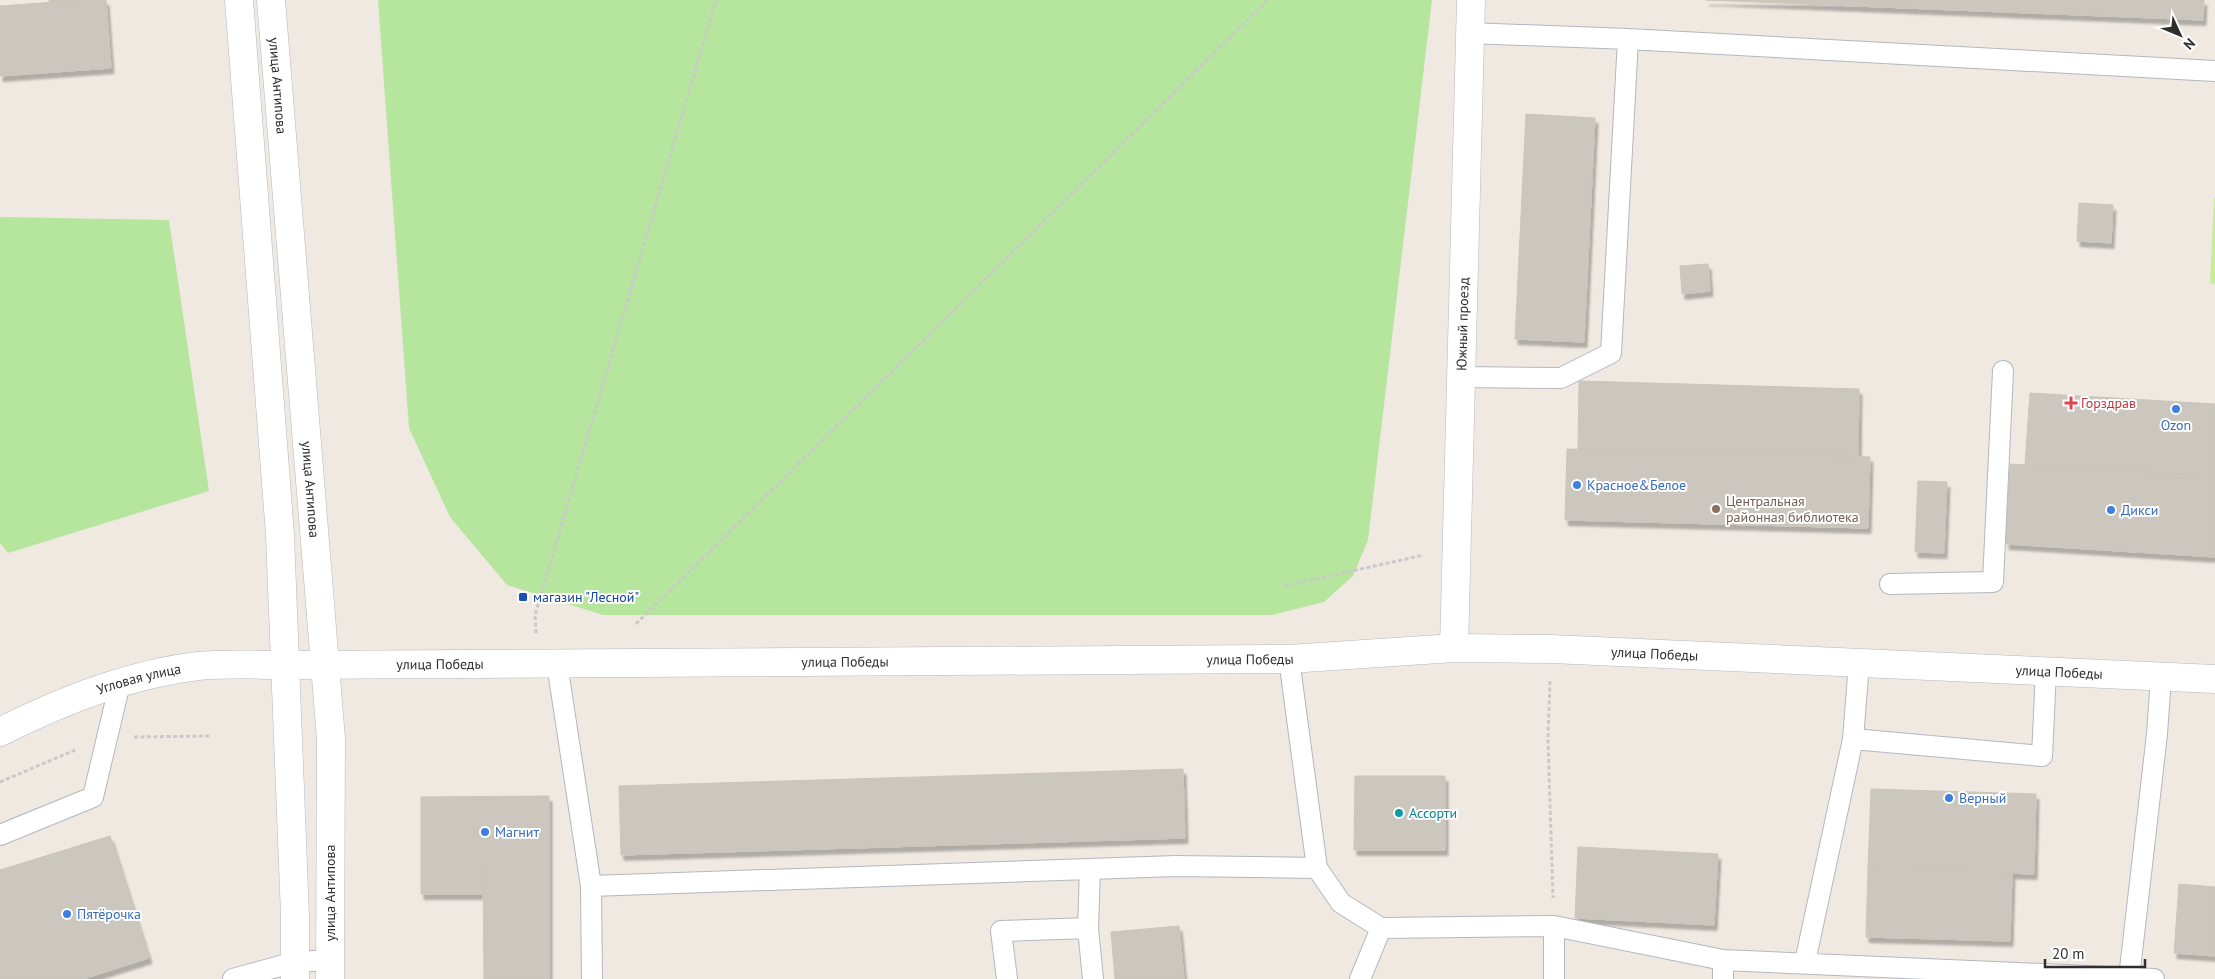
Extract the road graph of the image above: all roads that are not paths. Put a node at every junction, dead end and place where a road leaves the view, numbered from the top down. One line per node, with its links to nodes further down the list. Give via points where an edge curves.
1 (239, 0): 14 (street, via 280,535)
2 (270, 0): 15 (street, улица Антипова)
3 (1471, 0): 4 (street, Южный проезд)
4 (1469, 33): 5 (lane); 8 (street, Южный проезд)
5 (1628, 39): 6 (lane); 8 (lane, via 1611,353 1560,378)
6 (2215, 71)
7 (2003, 371): 9 (lane, via 1993,582)
8 (1460, 377): 10 (street, Южный проезд)
9 (1890, 584)
10 (1454, 648): 11 (street, улица Победы); 12 (street, улица Победы, via 1551,648)
11 (1288, 659): 13 (street, улица Победы); 24 (lane)
12 (1858, 663): 16 (street, улица Победы); 21 (lane)
13 (557, 664): 15 (street, улица Победы); 25 (lane)
14 (285, 665): 15 (street, улица Победы); 19 (street, Угловая улица, via 196,666); 32 (street)
15 (325, 665): 31 (street, улица Антипова, via 331,738)
16 (2046, 672): 17 (street, улица Победы); 21 (lane, via 2042,756)
17 (2161, 677): 18 (street, улица Победы); 34 (lane)
18 (2215, 679)
19 (120, 682): 20 (street, Угловая улица, via 29,717); 22 (lane, via 93,797)
20 (0, 732)
21 (1853, 739): 29 (lane)
22 (0, 835)
23 (1090, 868): 24 (lane); 25 (lane); 27 (lane)
24 (1317, 868): 28 (lane, via 1341,903)
25 (591, 886): 36 (lane)
26 (1554, 926): 28 (lane); 30 (lane); 40 (lane)
27 (1088, 928): 37 (lane, via 1001,931); 38 (lane)
28 (1381, 928): 39 (lane)
29 (1805, 962): 30 (lane); 33 (lane)
30 (1723, 969)
31 (330, 970): 32 (lane)
32 (295, 971): 35 (lane)
33 (2030, 976): 34 (lane)
34 (2129, 978): 41 (lane)
35 (232, 979)
36 (592, 979)
37 (1007, 979)
38 (1093, 979)
39 (1360, 979)
40 (1554, 979)
41 (2154, 979)

